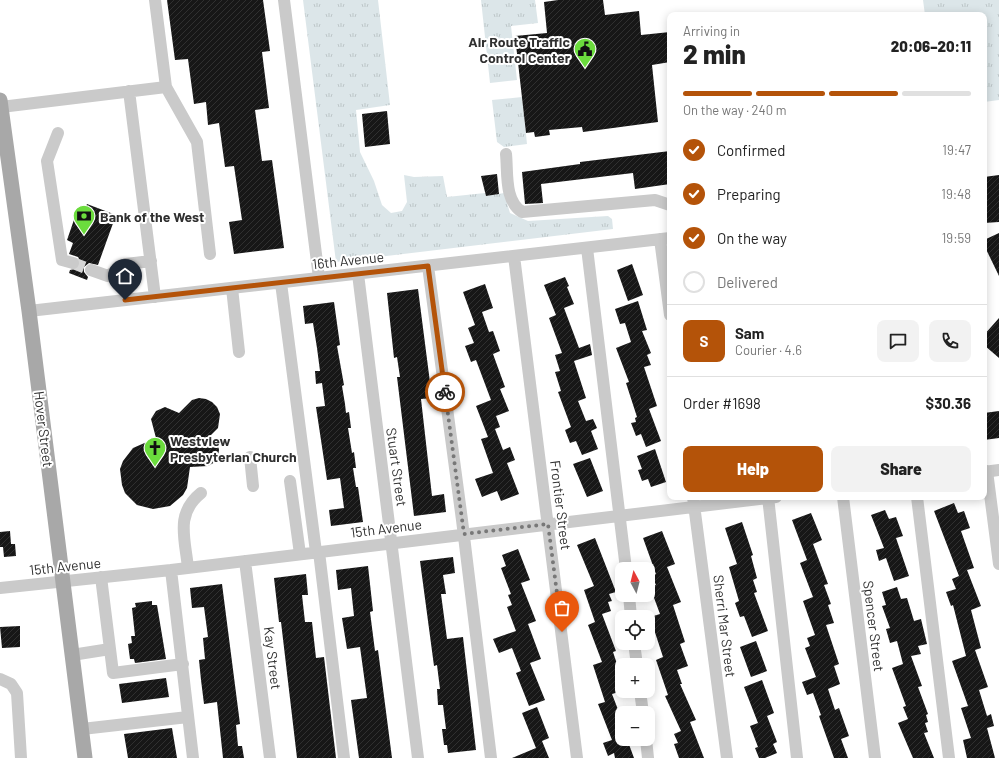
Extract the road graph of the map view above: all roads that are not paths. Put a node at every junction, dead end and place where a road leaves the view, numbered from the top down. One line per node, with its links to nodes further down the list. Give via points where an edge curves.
1 (155, 0): 3 (street)
2 (284, 0): 19 (street)
3 (166, 87): 4 (street); 11 (street, via 197,142)
4 (129, 91): 5 (street); 13 (street)
5 (0, 104): 23 (main road, Hover Street)
6 (58, 133): 14 (street, via 47,161 62,260)
7 (506, 154): 8 (street, via 511,200 515,208 522,212 655,200)
8 (667, 204)
9 (665, 239): 10 (street, 16th Avenue); 16 (street)
10 (587, 248): 12 (street, 16th Avenue); 37 (street)
11 (210, 254)
12 (514, 256): 15 (street, 16th Avenue); 38 (street, Frontier Street)
13 (151, 261): 17 (street, via 126,264 108,276); 22 (street)
14 (73, 263)
15 (428, 266): 18 (street, 16th Avenue); 39 (street)
16 (667, 269)
17 (91, 270)
18 (358, 274): 19 (street, 16th Avenue); 40 (street, Stuart Street)
19 (319, 278): 20 (street, 16th Avenue)
20 (281, 283): 21 (street, 16th Avenue); 41 (street)
21 (232, 288): 22 (street, 16th Avenue); 24 (street)
22 (155, 297): 23 (street, 16th Avenue)
23 (29, 311): 49 (main road, Hover Street)
24 (239, 352)
25 (250, 457): 30 (street)
26 (999, 470): 27 (street)
27 (987, 472)
28 (290, 481): 42 (street)
29 (987, 485): 45 (street)
30 (253, 486)
31 (201, 493): 46 (street, via 187,508 183,519)
32 (725, 500): 36 (street, 15th Avenue)
33 (771, 500): 68 (street)
34 (843, 500): 69 (street, Spencer Street)
35 (917, 500): 70 (street)
36 (694, 502): 37 (street, 15th Avenue); 67 (street, Sherri Mar Street)
37 (619, 516): 38 (street, 15th Avenue); 44 (street)
38 (548, 524): 39 (street, 15th Avenue); 65 (street, Frontier Street)
39 (464, 534): 40 (street, 15th Avenue); 64 (street)
40 (392, 543): 41 (street, 15th Avenue); 63 (street, Stuart Street)
41 (317, 552): 42 (street, 15th Avenue); 62 (street)
42 (300, 554): 43 (street, 15th Avenue)
43 (245, 561): 46 (street, 15th Avenue); 61 (street, Kay Street)
44 (625, 562)
45 (999, 564)
46 (188, 568): 47 (street, 15th Avenue)
47 (171, 570): 48 (street, 15th Avenue); 53 (street)
48 (101, 578): 49 (street, 15th Avenue); 51 (street)
49 (63, 582): 50 (street, 15th Avenue); 52 (main road, Hover Street)
50 (0, 588)
51 (110, 649): 52 (street); 53 (street, via 113,673)
52 (72, 655): 56 (main road, Hover Street)
53 (183, 664): 55 (street)
54 (0, 679): 58 (street, via 11,684 16,693)
55 (188, 718): 56 (street); 60 (street)
56 (82, 729): 59 (main road, Hover Street)
57 (647, 746): 66 (street)
58 (21, 758)
59 (85, 758)
60 (193, 758)
61 (270, 758)
62 (344, 758)
63 (418, 758)
64 (491, 758)
65 (577, 758)
66 (648, 758)
67 (727, 758)
68 (797, 758)
69 (875, 758)
70 (949, 758)

